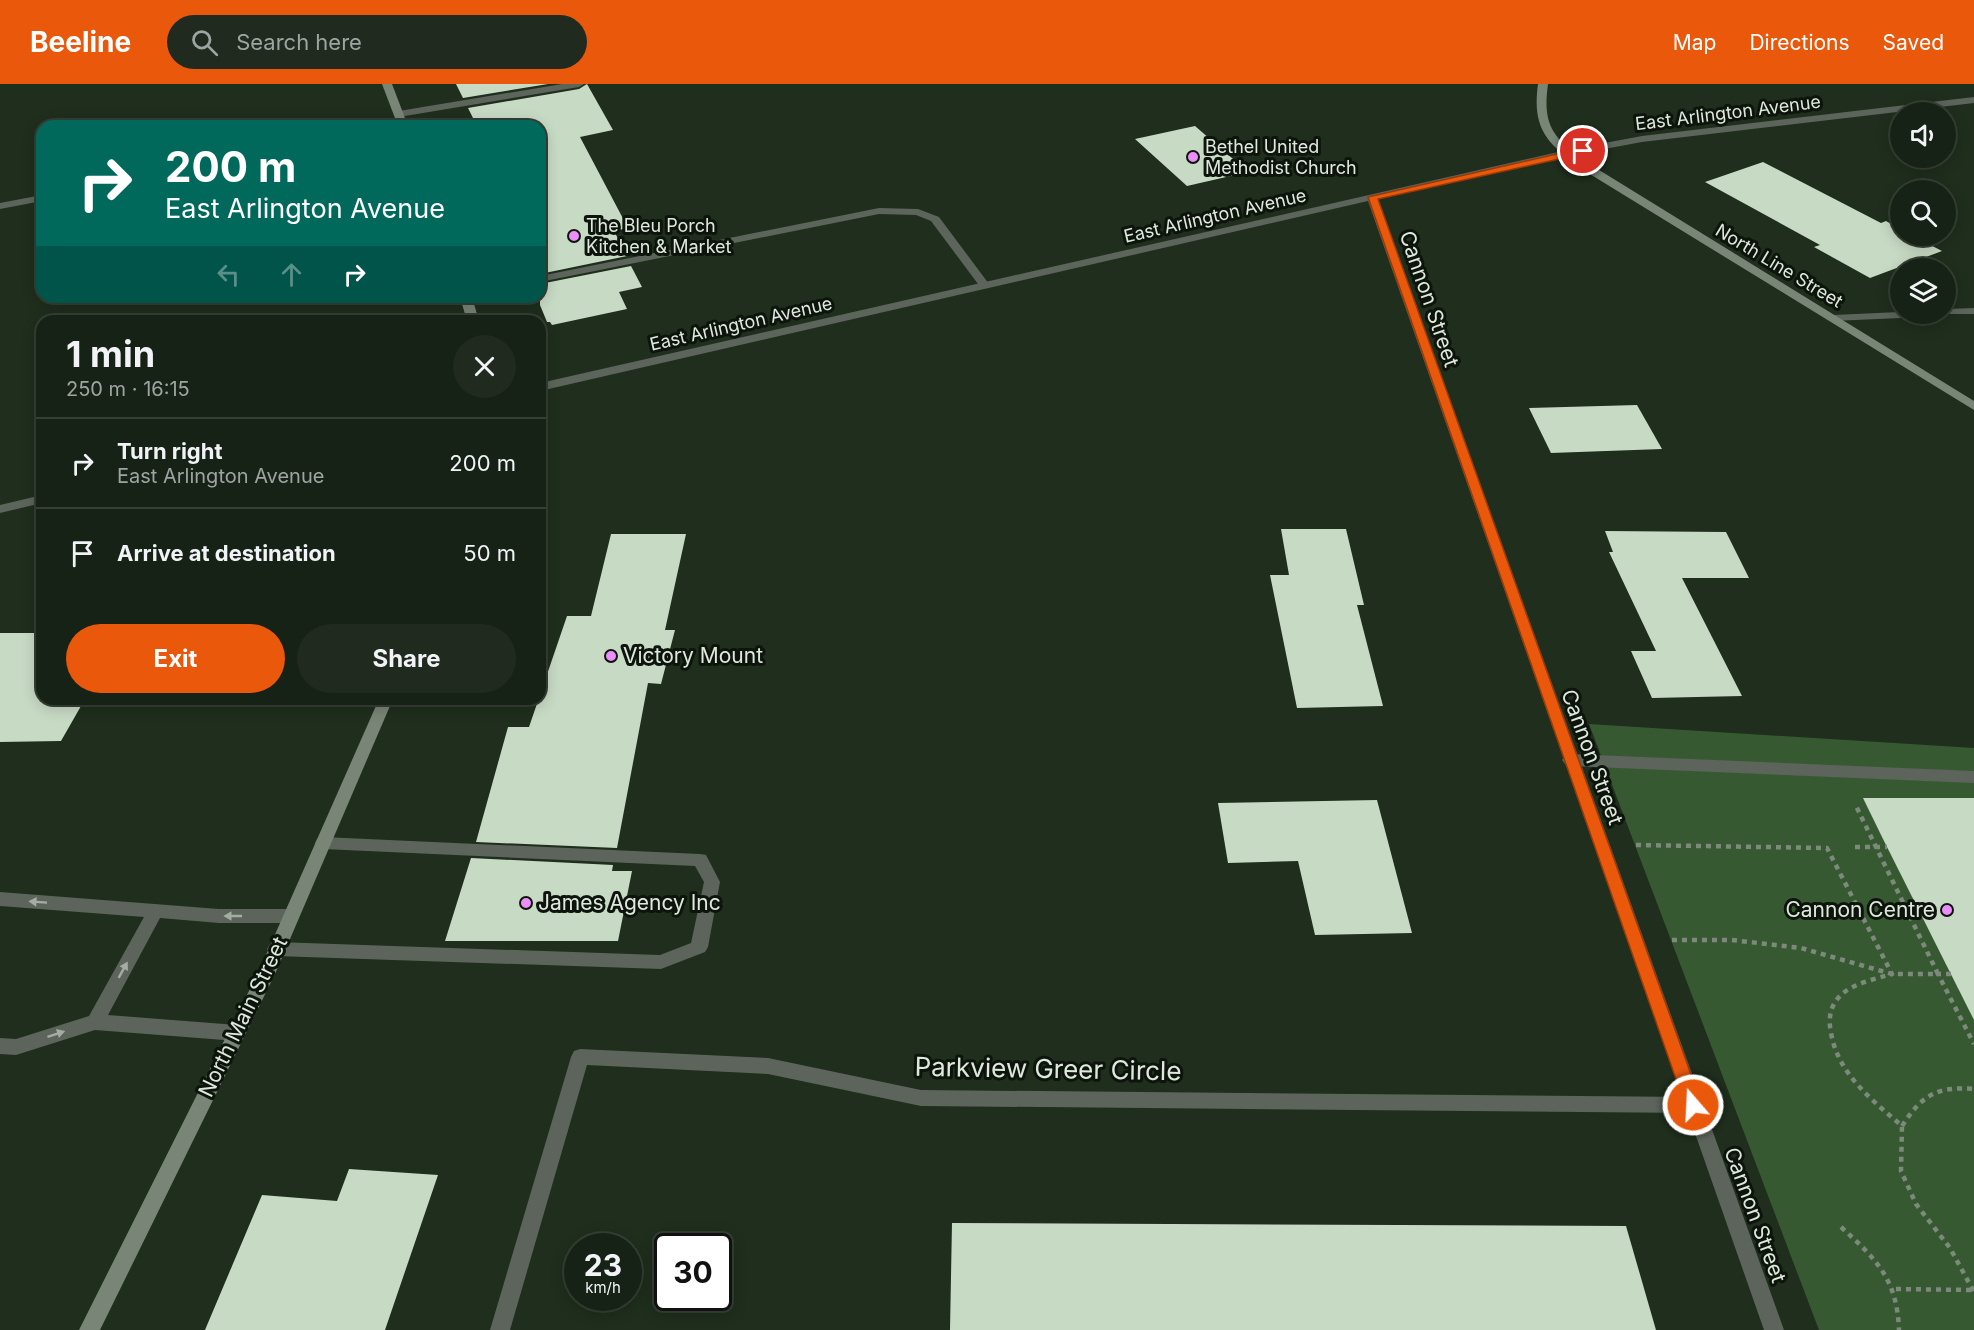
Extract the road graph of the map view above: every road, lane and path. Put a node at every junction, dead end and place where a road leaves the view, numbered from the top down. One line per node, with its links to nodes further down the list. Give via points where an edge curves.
1 (387, 84): 5 (main road)
2 (579, 84): 5 (street)
3 (1543, 84): 7 (main road, North Line Street, via 1540,110 1548,130)
4 (1974, 100): 7 (street, East Arlington Avenue, via 1642,139)
5 (399, 114): 6 (main road)
6 (401, 120)
7 (1567, 153): 8 (street, East Arlington Avenue); 16 (main road, North Line Street)
8 (1372, 197): 12 (street, East Arlington Avenue); 22 (street, Cannon Street)
9 (36, 199): 10 (street)
10 (0, 206)
11 (546, 278): 12 (street, via 879,211 918,212 935,219)
12 (985, 286): 17 (street, East Arlington Avenue)
13 (1974, 311): 14 (street)
14 (1956, 312)
15 (1890, 315): 16 (street)
16 (1833, 318): 18 (main road, North Line Street)
17 (546, 386)
18 (1974, 406)
19 (36, 501): 20 (street)
20 (0, 509)
21 (383, 705): 25 (main road, North Main Street)
22 (1570, 760): 23 (street); 33 (street, Cannon Street)
23 (1840, 771): 24 (street); 28 (path)
24 (1974, 777)
25 (323, 843): 32 (main road, North Main Street); 34 (street, via 700,860 712,882 699,947 661,962)
26 (1630, 845): 35 (path, via 1827,848)
27 (1855, 847): 28 (path)
28 (1876, 847): 29 (path); 36 (path)
29 (1887, 847)
30 (0, 899): 31 (street, one-way to 30)
31 (156, 910): 32 (street, one-way to 31, via 219,916); 38 (street, one-way to 31)
32 (291, 916): 34 (main road, North Main Street)
33 (1635, 940): 35 (path, via 1732,940 1801,948); 43 (street, Cannon Street)
34 (276, 949): 39 (main road, North Main Street)
35 (1892, 974): 36 (path); 44 (path, via 1842,993 1829,1017 1831,1042 1839,1062)
36 (1938, 974): 37 (path); 40 (path)
37 (1951, 974)
38 (95, 1022): 39 (street); 41 (street, one-way to 38, via 16,1047)
39 (237, 1033): 48 (main road, North Main Street)
40 (1974, 1044)
41 (0, 1046)
42 (1974, 1089): 44 (path, via 1935,1091 1915,1105)
43 (1693, 1105): 49 (street, Parkview Greer Circle, via 921,1098 768,1066 580,1058); 50 (street, Cannon Street)
44 (1902, 1126): 47 (path, via 1901,1171 1916,1204 1950,1248)
45 (1841, 1227): 46 (path, via 1876,1258)
46 (1896, 1289): 47 (path); 51 (path)
47 (1974, 1291)
48 (89, 1330)
49 (500, 1330)
50 (1774, 1330)
51 (1899, 1330)

